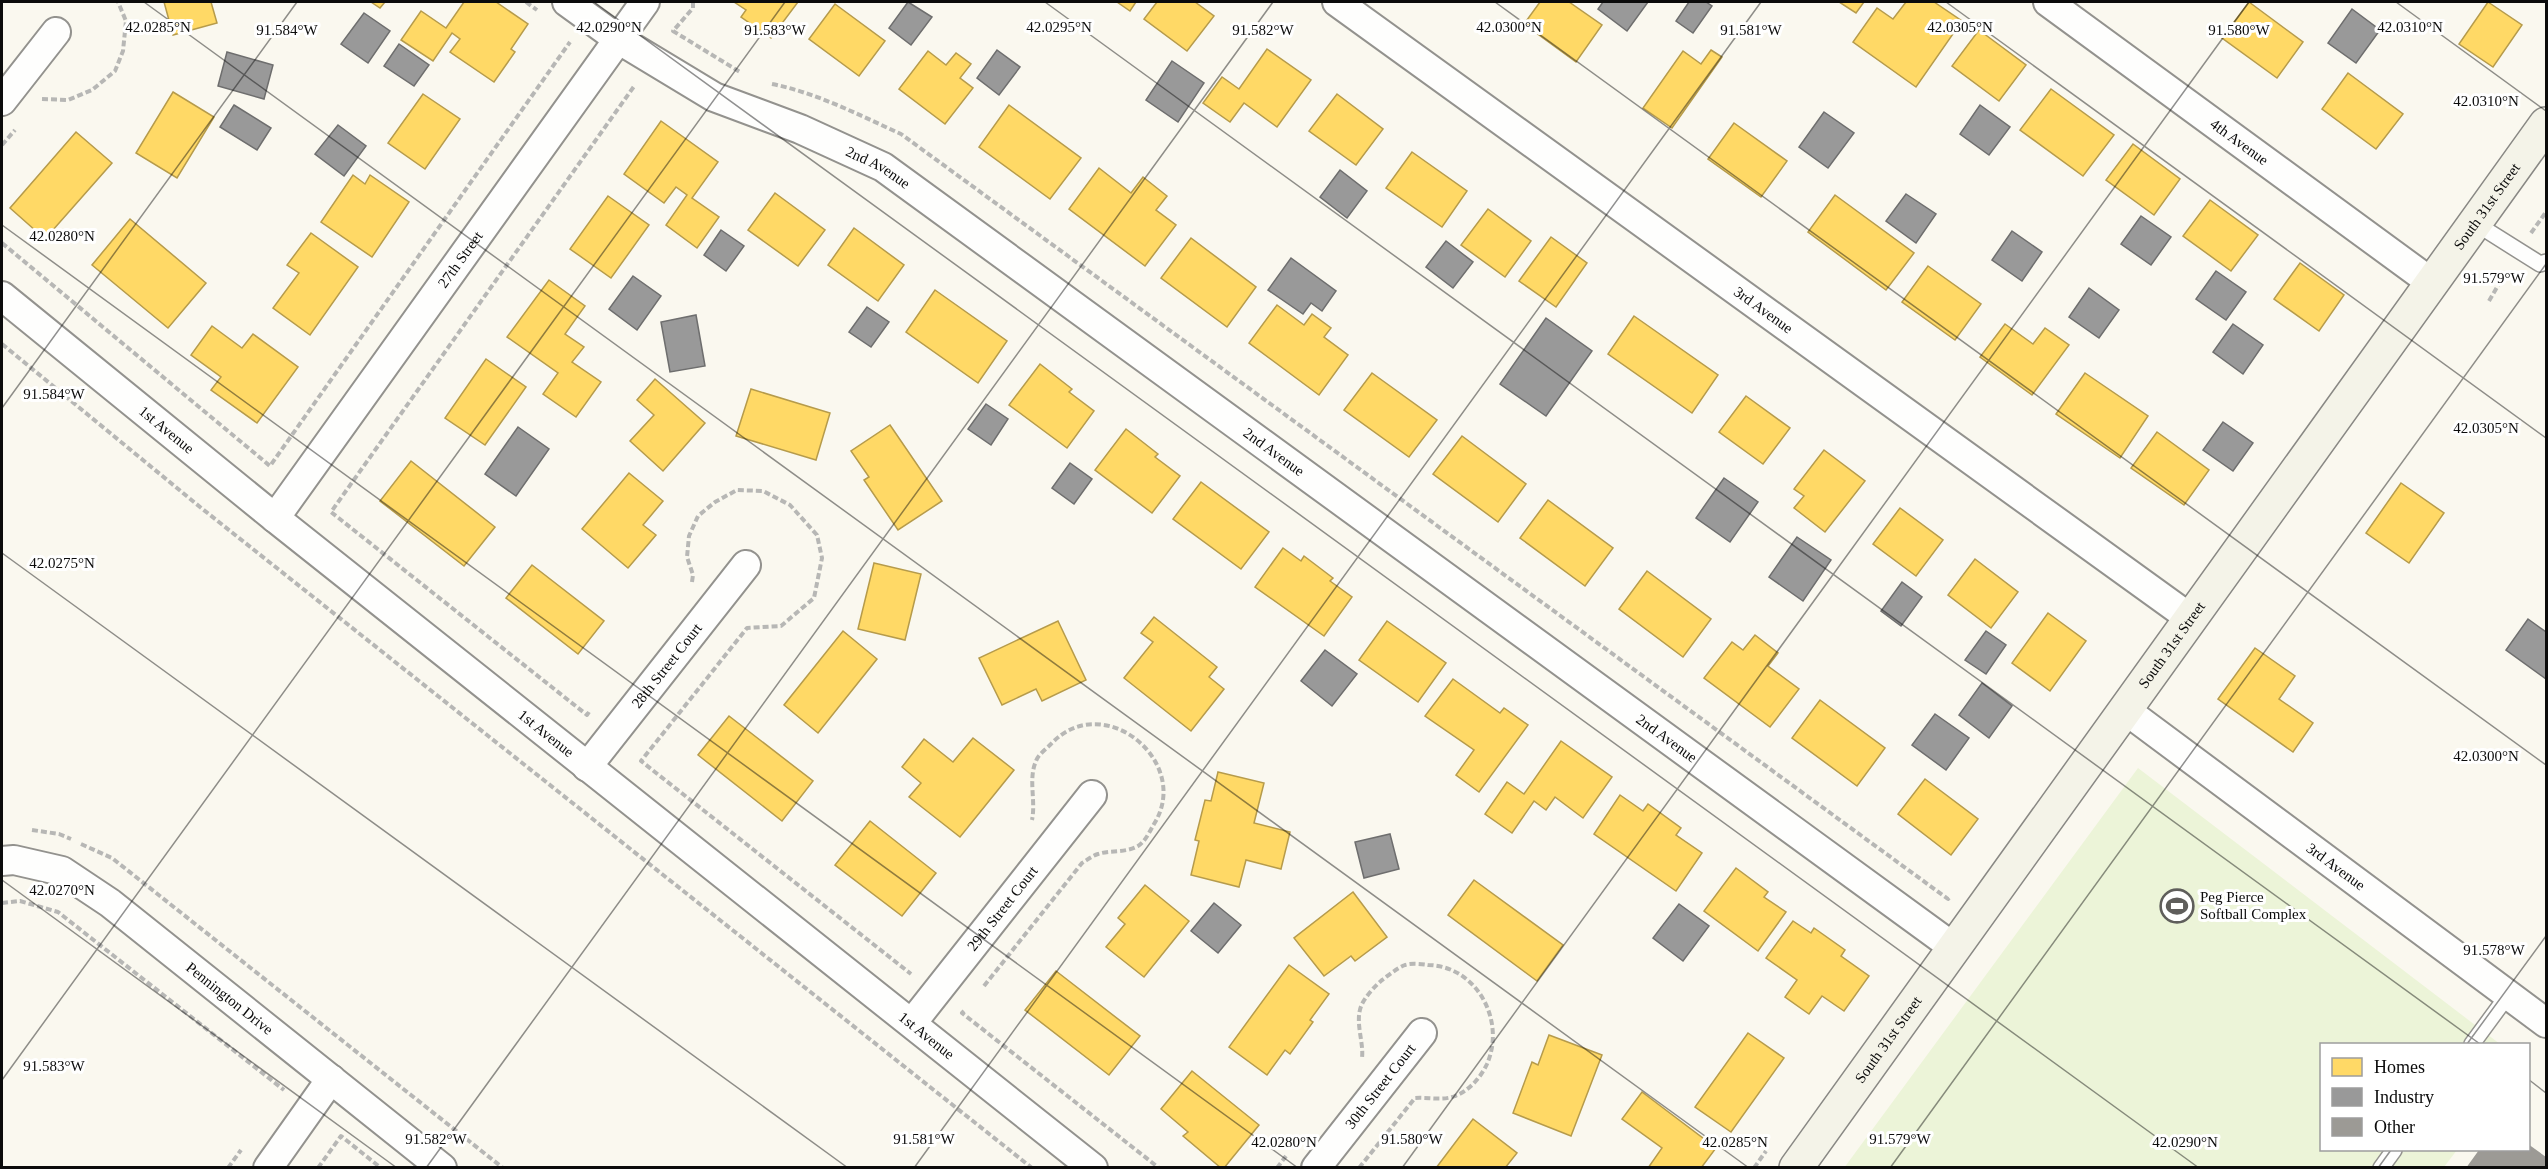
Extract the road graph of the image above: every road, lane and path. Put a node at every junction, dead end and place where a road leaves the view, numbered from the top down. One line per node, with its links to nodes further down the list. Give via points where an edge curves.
1 (118, 2): 14 (path, via 126,21 123,51 115,71 92,90 68,100 42,99)
2 (567, 2): 9 (street, 2nd Avenue)
3 (645, 2): 9 (street, 27th Street)
4 (693, 2): 10 (path, via 693,8 673,32)
5 (1337, 2): 27 (street, 3rd Avenue)
6 (2048, 2): 21 (street, 4th Avenue)
7 (56, 32): 13 (street)
8 (574, 36): 19 (path, via 270,466)
9 (618, 39): 24 (street, 27th Street); 37 (street, 2nd Avenue, via 714,97 800,129 883,167)
10 (742, 73)
11 (762, 81): 35 (path, via 794,88 901,134 1948,899)
12 (644, 87): 28 (path, via 637,82 332,512 587,715)
13 (2, 102)
14 (36, 106)
15 (22, 122): 17 (path)
16 (2547, 124): 18 (street, South 31st Street)
17 (2, 145)
18 (2475, 223): 20 (lane, via 2529,259 2540,264); 21 (street, South 31st Street)
19 (2, 243)
20 (2547, 262)
21 (2432, 283): 27 (street, South 31st Street)
22 (2, 296): 24 (street, 1st Avenue)
23 (2, 344): 55 (path, via 200,507)
24 (275, 518): 30 (street, 1st Avenue)
25 (746, 565): 30 (street, 28th Street Court)
26 (690, 589): 38 (path, via 693,575 687,557 689,536 698,516 737,490 763,491 790,505 817,535 822,558 814,598 781,626 747,628 641,761 911,974)
27 (2190, 618): 29 (street, South 31st Street)
28 (594, 706)
29 (2124, 709): 37 (street, South 31st Street); 40 (street, 3rd Avenue)
30 (587, 767): 42 (street, 1st Avenue)
31 (1092, 795): 42 (street, 29th Street Court)
32 (1030, 827): 39 (path, via 1035,807 1036,760 1062,732 1096,724 1115,728 1144,745 1156,762 1164,799 1150,832 1138,846 1099,854 1082,863)
33 (28, 830): 54 (path, via 59,834 112,858)
34 (2, 861): 46 (street, Pennington Drive, via 62,871 110,903)
35 (1955, 890)
36 (2, 903): 47 (path, via 20,901 58,912)
37 (1953, 947): 60 (street, South 31st Street)
38 (918, 965)
39 (977, 994)
40 (2508, 995): 43 (street, 3rd Avenue); 45 (lane)
41 (970, 1004): 57 (path, via 962,1013)
42 (912, 1023): 56 (street, 1st Avenue)
43 (2547, 1023)
44 (1422, 1033): 58 (street, 30th Street Court)
45 (2473, 1043)
46 (332, 1079): 50 (street); 53 (street, Pennington Drive)
47 (285, 1089)
48 (1768, 1149): 59 (path)
49 (2393, 1151): 61 (lane)
50 (268, 1167)
51 (318, 1167): 52 (path, via 341,1136)
52 (381, 1167)
53 (442, 1167)
54 (503, 1167)
55 (1032, 1167)
56 (1093, 1167)
57 (1159, 1167)
58 (1316, 1167)
59 (1754, 1167)
60 (1796, 1167)
61 (2381, 1167)

